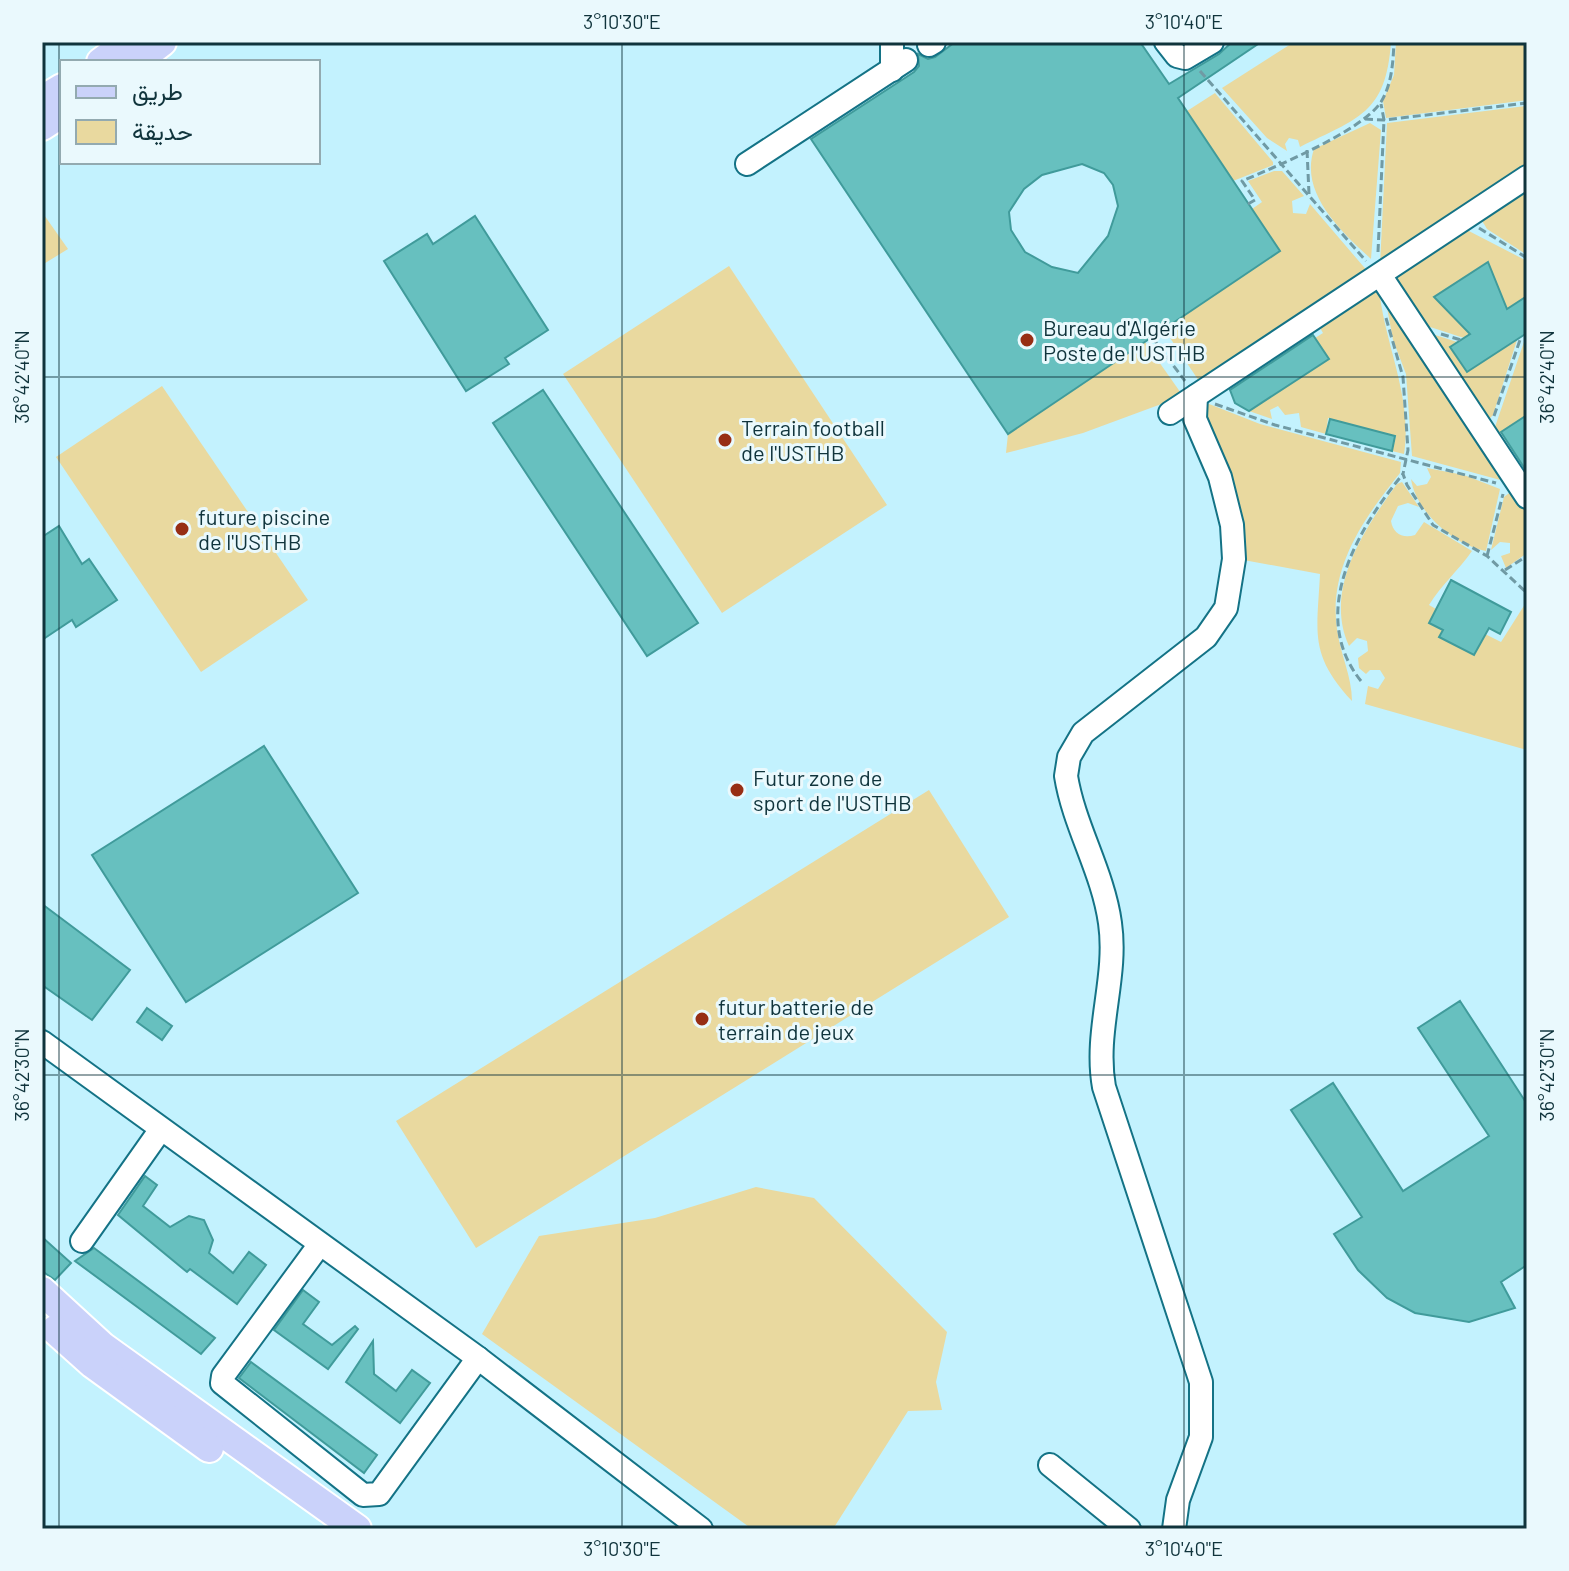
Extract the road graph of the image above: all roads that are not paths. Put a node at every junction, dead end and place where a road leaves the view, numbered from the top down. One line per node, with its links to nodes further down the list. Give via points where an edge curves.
1 (128, 42): 6 (main road)
2 (162, 42): 7 (main road)
3 (892, 42): 12 (lane, via 899,65)
4 (1166, 42): 5 (lane, via 1177,56 1189,57)
5 (1212, 42)
6 (104, 60)
7 (139, 60)
8 (60, 89): 9 (main road)
9 (42, 100)
10 (60, 114): 11 (main road)
11 (42, 126)
12 (747, 164)
13 (1527, 177): 14 (lane, via 1464,219)
14 (1375, 266): 15 (lane); 17 (lane)
15 (1196, 396): 16 (lane); 30 (lane, via 1195,419 1220,477 1232,525 1234,559 1226,608 1206,637 1083,733 1069,757 1066,776 1110,923 1110,973 1099,1039 1104,1087 1201,1382 1201,1437 1178,1500)
16 (1170, 413)
17 (1527, 497)
18 (42, 1042): 19 (lane)
19 (161, 1129): 20 (lane); 21 (lane)
20 (82, 1241)
21 (320, 1244): 24 (lane); 24 (lane, via 222,1383 363,1495 379,1494)
22 (42, 1291): 27 (main road, via 103,1347)
23 (42, 1319): 26 (main road, via 93,1364)
24 (478, 1358): 28 (lane)
25 (1050, 1465): 29 (lane)
26 (326, 1529)
27 (357, 1529)
28 (701, 1529)
29 (1129, 1529)
30 (1174, 1529)

